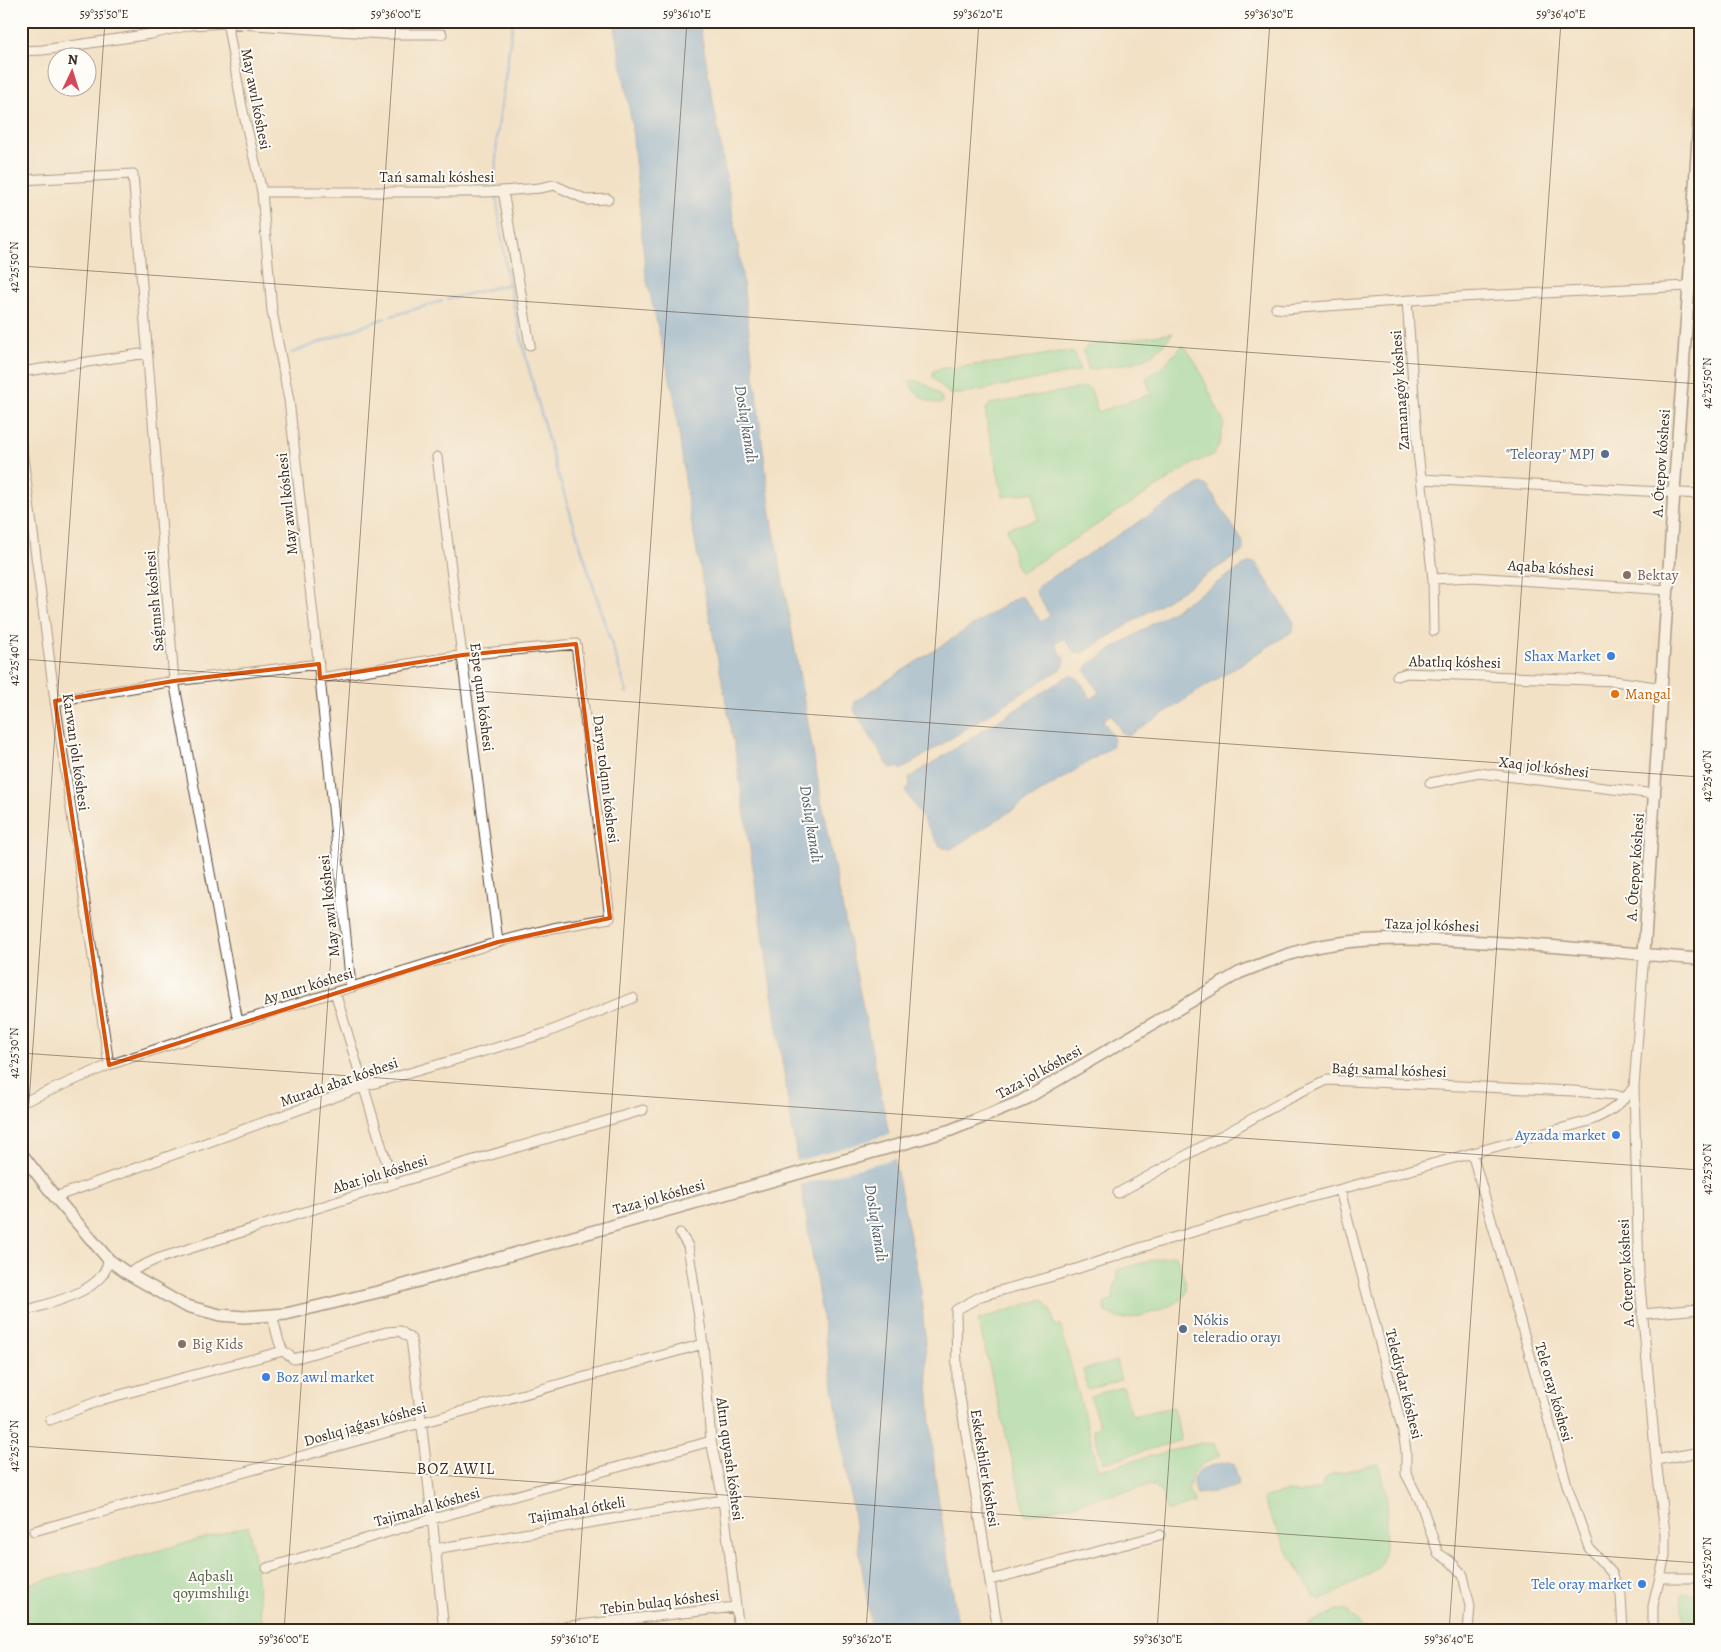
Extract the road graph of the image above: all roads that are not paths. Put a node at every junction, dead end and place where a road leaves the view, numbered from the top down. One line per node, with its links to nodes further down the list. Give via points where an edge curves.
1 (227, 22): 2 (street, via 382,34); 3 (street); 8 (street, May awıl kóshesi)
2 (442, 34)
3 (21, 51)
4 (1700, 104): 5 (main road, A. Ótepov kóshesi)
5 (1698, 157): 10 (main road, A. Ótepov kóshesi)
6 (21, 180): 14 (street, Saǵınısh kóshesi, via 133,174)
7 (502, 191): 8 (street, Tań samalı kóshesi); 9 (street, Tań samalı kóshesi, via 554,185 587,200); 13 (street)
8 (262, 192): 25 (street, May awıl kóshesi, via 272,311 289,400)
9 (608, 199)
10 (1689, 286): 11 (street); 19 (main road, A. Ótepov kóshesi)
11 (1407, 300): 12 (street); 18 (street, Zamanagóy kóshesi)
12 (1276, 308)
13 (530, 345)
14 (147, 353): 15 (street); 28 (street, Saǵınısh kóshesi)
15 (21, 372)
16 (21, 442): 30 (street, Karwan jolı kóshesi)
17 (437, 457): 24 (street, Espe qum kóshesi)
18 (1421, 479): 19 (street); 21 (street, Zamanagóy kóshesi)
19 (1674, 492): 20 (street); 22 (main road, A. Ótepov kóshesi)
20 (1700, 494)
21 (1433, 580): 22 (street, Aqaba kóshesi, via 1472,577); 23 (street, Zamanagóy kóshesi)
22 (1667, 590): 29 (main road, A. Ótepov kóshesi)
23 (1434, 631)
24 (463, 655): 27 (street); 33 (street, Darya tolqını kóshesi, via 576,644); 34 (street, Espe qum kóshesi)
25 (318, 664): 27 (street, May awıl kóshesi); 28 (street)
26 (1397, 676): 29 (street, Abatlıq kóshesi, via 1407,673 1615,681)
27 (320, 678): 37 (street, May awıl kóshesi)
28 (174, 681): 30 (street); 40 (street, Saǵınısh kóshesi)
29 (1662, 688): 32 (main road, A. Ótepov kóshesi)
30 (55, 701): 41 (street, Karwan jolı kóshesi)
31 (1430, 783): 32 (street, Xaq jol kóshesi, via 1479,773)
32 (1655, 794): 35 (main road, A. Ótepov kóshesi)
33 (610, 918): 34 (street, Ay nurı kóshesi)
34 (498, 942): 37 (street, Ay nurı kóshesi)
35 (1644, 954): 36 (main road, Taza jol kóshesi); 43 (street, A. Ótepov kóshesi); 59 (main road, Taza jol kóshesi, via 1398,938 1311,948 1239,973 1020,1102 951,1130 390,1289)
36 (1700, 959)
37 (352, 987): 38 (street, Ay nurı kóshesi)
38 (335, 992): 40 (street, Ay nurı kóshesi); 42 (street)
39 (633, 998): 42 (street, Muradı abat kóshesi, via 542,1034)
40 (238, 1022): 41 (street, Ay nurı kóshesi)
41 (108, 1065): 45 (street, Ay nurı kóshesi)
42 (365, 1086): 49 (street); 52 (street, Muradı abat kóshesi)
43 (1634, 1087): 44 (street); 58 (street, A. Ótepov kóshesi)
44 (1626, 1098): 48 (street, via 1610,1112 1590,1121); 51 (street, Baǵı samal kóshesi, via 1573,1091 1327,1080)
45 (21, 1103)
46 (643, 1110): 49 (street, Abat jolı kóshesi)
47 (21, 1153): 52 (main road, Taza jol kóshesi)
48 (1472, 1153): 50 (street); 82 (street, Tele oray kóshesi, via 1568,1488 1589,1548 1612,1573 1621,1595)
49 (393, 1184): 55 (street, Abat jolı kóshesi, via 157,1259)
50 (1340, 1190): 75 (street, Eskekshiler kóshesi, via 981,1296 956,1310 957,1379); 81 (street, Telediydar kóshesi, via 1404,1432 1406,1474 1420,1501 1438,1553 1462,1575 1470,1606)
51 (1118, 1192)
52 (55, 1197): 54 (main road, Taza jol kóshesi)
53 (680, 1233): 60 (street, Altın quyash kóshesi, via 688,1246)
54 (109, 1260): 55 (main road, Taza jol kóshesi); 57 (street, via 103,1274 79,1292)
55 (127, 1273): 59 (main road, Taza jol kóshesi, via 183,1305 220,1315)
56 (1700, 1309): 58 (street)
57 (21, 1312)
58 (1642, 1314): 66 (street, A. Ótepov kóshesi)
59 (272, 1315): 61 (street)
60 (703, 1344): 63 (street, Doslıq jaǵası kóshesi); 64 (street, Altın quyash kóshesi)
61 (283, 1351): 62 (street, via 101,1400); 63 (street, via 294,1359 386,1332 400,1331 411,1339)
62 (50, 1420)
63 (422, 1422): 68 (street); 69 (street, Doslıq jaǵası kóshesi)
64 (711, 1441): 67 (street, Altın quyash kóshesi); 68 (street, Tajimahal kóshesi)
65 (1700, 1452): 66 (street)
66 (1656, 1460): 73 (street, A. Ótepov kóshesi, via 1665,1532 1665,1556)
67 (723, 1500): 71 (street, Tajimahal ótkeli); 76 (street, Altın quyash kóshesi)
68 (431, 1520): 71 (street); 72 (street, Tajimahal kóshesi)
69 (34, 1532)
70 (1160, 1535): 75 (street)
71 (435, 1549): 77 (street)
72 (267, 1568)
73 (1660, 1578): 74 (street); 83 (street, A. Ótepov kóshesi, via 1653,1606)
74 (1700, 1578)
75 (990, 1580): 80 (street, Eskekshiler kóshesi)
76 (735, 1607): 78 (street, Tebin bulaq kóshesi); 79 (street, Altın quyash kóshesi)
77 (444, 1631)
78 (527, 1631)
79 (738, 1631)
80 (998, 1631)
81 (1468, 1631)
82 (1623, 1631)
83 (1653, 1631)

